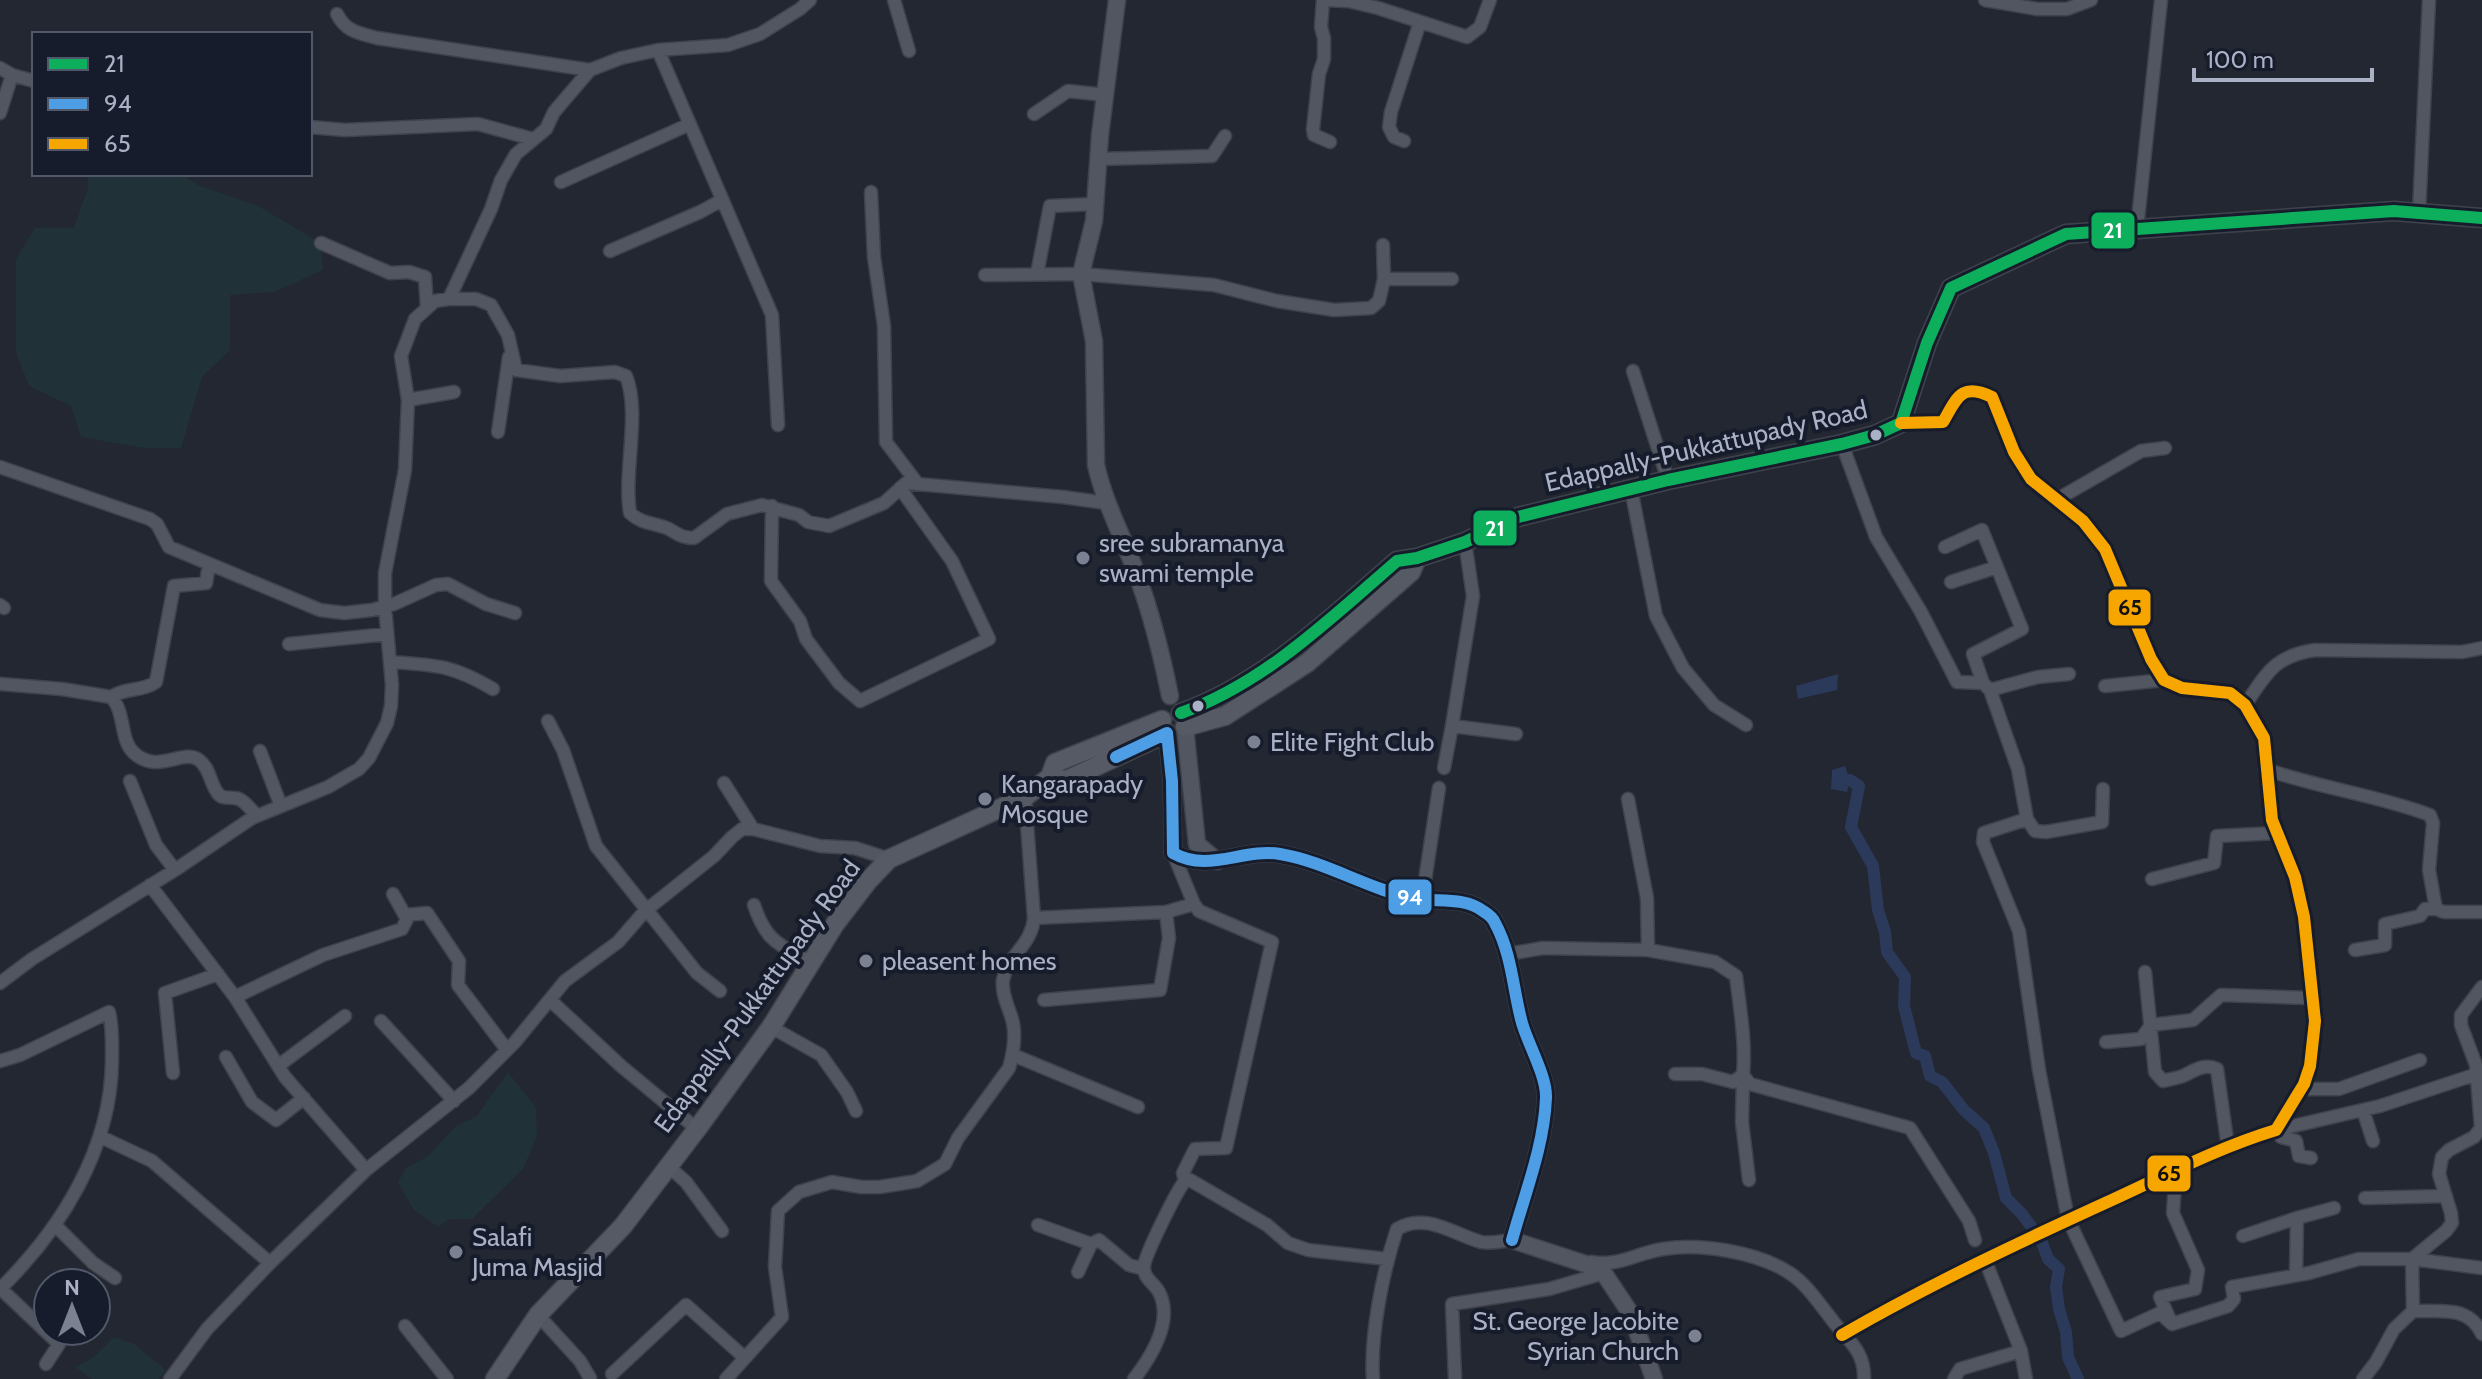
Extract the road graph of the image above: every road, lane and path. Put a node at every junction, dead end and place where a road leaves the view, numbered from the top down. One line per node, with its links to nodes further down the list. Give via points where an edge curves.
1 (810, 0): 12 (street, via 760,34 728,45)
2 (894, 0): 13 (street)
3 (1117, 0): 18 (street)
4 (1324, 0): 11 (street, via 1348,1); 26 (street, via 1324,59 1313,129 1314,135)
5 (1490, 0): 11 (street, via 1480,27 1467,37)
6 (1985, 0): 7 (street, via 2067,9)
7 (2091, 0)
8 (2161, 0): 34 (street)
9 (2429, 0): 32 (street)
10 (337, 14): 15 (street, via 351,31 377,38)
11 (1420, 22): 25 (street, via 1391,112 1389,127)
12 (658, 50): 15 (street); 21 (street)
13 (909, 51)
14 (0, 68): 16 (street)
15 (590, 70): 24 (street)
16 (12, 75): 17 (street); 19 (street)
17 (32, 80)
18 (1106, 95): 20 (street, via 1068,91); 27 (street)
19 (0, 113)
20 (1034, 114)
21 (690, 124): 28 (street); 30 (street)
22 (312, 127): 24 (street, via 478,124)
23 (1225, 136): 27 (street, via 1212,156)
24 (533, 139): 43 (street, via 516,154 501,180)
25 (1404, 141)
26 (1330, 142)
27 (1099, 159): 31 (street)
28 (561, 182)
29 (871, 192): 56 (street, via 884,326 886,442)
30 (722, 200): 37 (street); 50 (street, via 772,315)
31 (1095, 204): 38 (street, via 1050,206); 39 (street)
32 (2419, 212): 33 (main road, Edappally-Pukkattupady Road); 34 (main road, Edappally-Pukkattupady Road)
33 (2482, 218)
34 (2137, 229): 49 (main road, Edappally-Pukkattupady Road, via 2066,234 1951,288)
35 (321, 243): 44 (street, via 390,273 425,277)
36 (1383, 245): 41 (street)
37 (610, 251)
38 (1037, 274): 39 (street); 40 (street)
39 (1081, 274): 41 (street, via 1214,285 1334,310 1371,308 1379,301); 60 (street, via 1094,341 1096,465)
40 (985, 275)
41 (1384, 279): 42 (street)
42 (1452, 279)
43 (449, 299): 44 (street); 45 (street, via 491,305)
44 (427, 308): 48 (street, via 415,319 403,346)
45 (511, 346): 51 (street); 61 (street, via 516,370 626,376 631,408 629,504 635,518 694,538 737,510)
46 (1633, 371): 55 (street)
47 (454, 392): 48 (street)
48 (408, 400): 67 (street, via 405,470 385,573)
49 (1901, 423): 52 (main road, Edappally-Pukkattupady Road); 59 (street, via 1943,422 1966,391 1992,397 2014,452 2031,479)
50 (778, 425)
51 (498, 432)
52 (1842, 444): 55 (main road, Edappally-Pukkattupady Road); 76 (street, via 1876,537 1957,682)
53 (2165, 448): 59 (street, via 2141,451)
54 (0, 467): 64 (street, via 150,519 169,547)
55 (1668, 480): 58 (main road, Edappally-Pukkattupady Road)
56 (917, 483): 57 (street); 60 (street)
57 (900, 488): 61 (street, via 884,503 829,526); 61 (street, via 952,561 989,639 860,701 839,683 806,639 800,621 771,581)
58 (1631, 489): 62 (main road, Edappally-Pukkattupady Road, via 1518,517); 83 (street, via 1656,616 1683,668 1714,705)
59 (2056, 500): 74 (street, via 2083,521 2105,549)
60 (1106, 503): 81 (street, via 1157,631)
61 (772, 506)
62 (1465, 542): 81 (main road, Edappally-Pukkattupady Road, via 1417,558 1411,572 1307,663 1225,716); 84 (street, via 1473,596)
63 (1945, 547): 65 (street, via 1982,530)
64 (209, 564): 67 (street, via 320,610 344,613); 79 (street, via 206,583 174,586 156,682)
65 (1997, 567): 66 (street); 76 (street, via 2022,629 1973,654)
66 (1951, 582)
67 (385, 607): 68 (street, via 448,584); 69 (street)
68 (515, 613)
69 (387, 634): 70 (street); 72 (street)
70 (289, 644)
71 (2482, 648): 80 (street, via 2299,652 2273,665)
72 (390, 662): 78 (street, via 442,666); 95 (street, via 391,706 369,758 328,787)
73 (2069, 674): 76 (street)
74 (2164, 680): 77 (street); 80 (street, via 2182,688 2230,693)
75 (0, 684): 79 (street)
76 (1986, 686): 97 (street, via 2018,769)
77 (2105, 686)
78 (493, 689)
79 (111, 697): 96 (street, via 135,754 156,764 200,760 217,792 243,802)
80 (2245, 705): 88 (street, via 2264,738)
81 (1173, 716): 93 (main road, Edappally-Pukkattupady Road, via 1067,780 1050,777); 100 (street); 102 (street, via 1197,844)
82 (548, 721): 111 (street, via 596,846)
83 (1746, 725)
84 (1452, 726): 85 (street); 87 (street)
85 (1516, 734)
86 (260, 751): 95 (street)
87 (1444, 768)
88 (2265, 769): 99 (street); 110 (street, via 2430,815 2429,870)
89 (130, 781): 103 (street, via 156,845)
90 (724, 783): 98 (street)
91 (1439, 788): 107 (street)
92 (2103, 789): 97 (street, via 2102,822 2046,832 2035,831)
93 (1025, 797): 101 (main road, Edappally-Pukkattupady Road); 115 (street)
94 (1628, 799): 116 (street, via 1647,898)
95 (281, 806): 96 (street)
96 (257, 816): 103 (street)
97 (2027, 819): 166 (street, via 1984,833 1983,842 2019,931)
98 (753, 829): 101 (street); 111 (street, via 742,829)
99 (2277, 833): 104 (street, via 2217,836 2214,863); 126 (street, via 2304,917)
100 (1173, 853): 102 (street, via 1186,861); 108 (street)
101 (889, 859): 119 (main road, Edappally-Pukkattupady Road, via 835,924)
102 (1217, 861): 107 (street, via 1266,852 1294,856)
103 (175, 870): 105 (street)
104 (2152, 879)
105 (150, 885): 121 (street); 122 (street)
106 (393, 894): 114 (street)
107 (1422, 900): 118 (street, via 1479,907 1494,920)
108 (1194, 904): 112 (street); 160 (street, via 1199,911 1272,942 1226,1148 1195,1149)
109 (754, 905): 119 (street, via 764,932)
110 (2436, 909): 113 (street); 117 (street, via 2385,924 2385,945)
111 (645, 911): 124 (street, via 697,973); 127 (street, via 618,942 565,981)
112 (1166, 912): 115 (street); 128 (street, via 1169,938 1160,990)
113 (2482, 912)
114 (405, 915): 125 (street, via 402,929 323,955); 134 (street, via 427,913 459,961 458,985)
115 (1034, 918): 135 (street, via 1033,933 1003,979 1014,1026)
116 (1648, 950): 118 (street, via 1543,948); 144 (street, via 1715,962 1736,976 1745,1046)
117 (2355, 950)
118 (1508, 954): 171 (street, via 1522,1024 1546,1094 1542,1134)
119 (811, 963): 132 (main road, Edappally-Pukkattupady Road)
120 (2145, 972): 131 (street)
121 (218, 974): 125 (street); 141 (street, via 165,993)
122 (0, 983)
123 (2482, 987): 136 (street, via 2461,1015)
124 (720, 991)
125 (235, 997): 140 (street)
126 (2312, 998): 131 (street, via 2221,995 2193,1020); 145 (street, via 2310,1066)
127 (550, 1000): 134 (street); 151 (street)
128 (1044, 1000)
129 (345, 1016): 140 (street)
130 (381, 1021): 147 (street)
131 (2151, 1025): 133 (street, via 2141,1039); 155 (street, via 2155,1072 2163,1081 2202,1067 2217,1069)
132 (771, 1027): 150 (street, via 821,1055); 151 (main road, Edappally-Pukkattupady Road)
133 (2106, 1042)
134 (507, 1050): 147 (street)
135 (1013, 1055): 148 (street); 193 (street, via 945,1164 917,1181 880,1187 832,1182 810,1188 778,1211 775,1267 782,1317)
136 (2477, 1055): 143 (street)
137 (226, 1057): 146 (street, via 252,1102 276,1120)
138 (2420, 1060): 145 (street, via 2339,1089)
139 (0, 1061): 153 (street, via 109,1012 111,1089)
140 (278, 1066): 146 (street)
141 (173, 1073)
142 (1675, 1074): 144 (street, via 1733,1082)
143 (2477, 1074): 149 (street); 162 (street, via 2481,1128 2442,1157 2439,1174)
144 (1743, 1075): 161 (street); 172 (street, via 1750,1084 1910,1128 1969,1221)
145 (2301, 1089): 152 (street)
146 (304, 1098): 158 (street)
147 (454, 1101): 158 (street)
148 (1138, 1107)
149 (2363, 1110): 152 (street); 154 (street)
150 (856, 1111)
151 (697, 1129): 157 (main road, Edappally-Pukkattupady Road)
152 (2276, 1130): 155 (street); 156 (street, via 2296,1141 2299,1156)
153 (101, 1137): 167 (street); 178 (street, via 152,1161)
154 (2373, 1141)
155 (2228, 1147): 159 (street)
156 (2311, 1158)
157 (667, 1165): 169 (street); 187 (main road, Edappally-Pukkattupady Road, via 623,1226)
158 (366, 1170): 178 (street)
159 (2176, 1170): 166 (street); 188 (street, via 2173,1213 2199,1275 2195,1289 2160,1297)
160 (1185, 1172): 175 (street, via 1288,1243); 180 (street)
161 (1749, 1180)
162 (2446, 1196): 163 (street); 176 (street, via 2452,1223)
163 (2365, 1198)
164 (2334, 1208): 165 (street)
165 (2297, 1218): 170 (street); 183 (street)
166 (2068, 1219): 177 (street); 188 (street, via 2121,1331 2160,1313)
167 (55, 1225): 184 (street); 185 (street)
168 (1038, 1225): 173 (street)
169 (722, 1231)
170 (2243, 1236)
171 (1512, 1240): 174 (street); 175 (street, via 1484,1243 1438,1224 1408,1223 1397,1229)
172 (1975, 1240)
173 (1091, 1244): 180 (street, via 1099,1240 1129,1265); 181 (street)
174 (1573, 1258): 182 (street); 191 (street, via 1608,1265 1680,1249 1761,1260 1792,1274)
175 (1387, 1259): 196 (street)
176 (2412, 1259): 179 (street); 183 (street, via 2359,1259); 186 (street)
177 (1985, 1260): 191 (street); 192 (street)
178 (270, 1263): 198 (street, via 207,1329)
179 (2482, 1268)
180 (1144, 1269): 202 (street, via 1162,1300 1163,1319 1148,1361)
181 (1078, 1272)
182 (1604, 1273): 203 (street, via 1549,1289 1452,1304); 204 (street, via 1631,1314)
183 (2296, 1275): 188 (street, via 2232,1287 2232,1305)
184 (115, 1278)
185 (3, 1282): 194 (street, via 59,1344)
186 (2413, 1311): 190 (street, via 2462,1313 2474,1318); 208 (street, via 2394,1329)
187 (538, 1315): 197 (street); 200 (main road, Edappally-Pukkattupady Road)
188 (2172, 1324)
189 (405, 1326): 199 (street)
190 (2482, 1334)
191 (1842, 1335): 205 (street, via 1861,1353)
192 (2021, 1351): 206 (street, via 1960,1369); 207 (street)
193 (745, 1358): 195 (street, via 686,1305); 201 (street)
194 (46, 1364)
195 (612, 1374)
196 (1372, 1377)
197 (590, 1378)
198 (170, 1379)
199 (447, 1379)
200 (495, 1379)
201 (726, 1379)
202 (1134, 1379)
203 (1455, 1379)
204 (1654, 1379)
205 (1864, 1379)
206 (1954, 1379)
207 (2026, 1379)
208 (2363, 1379)

